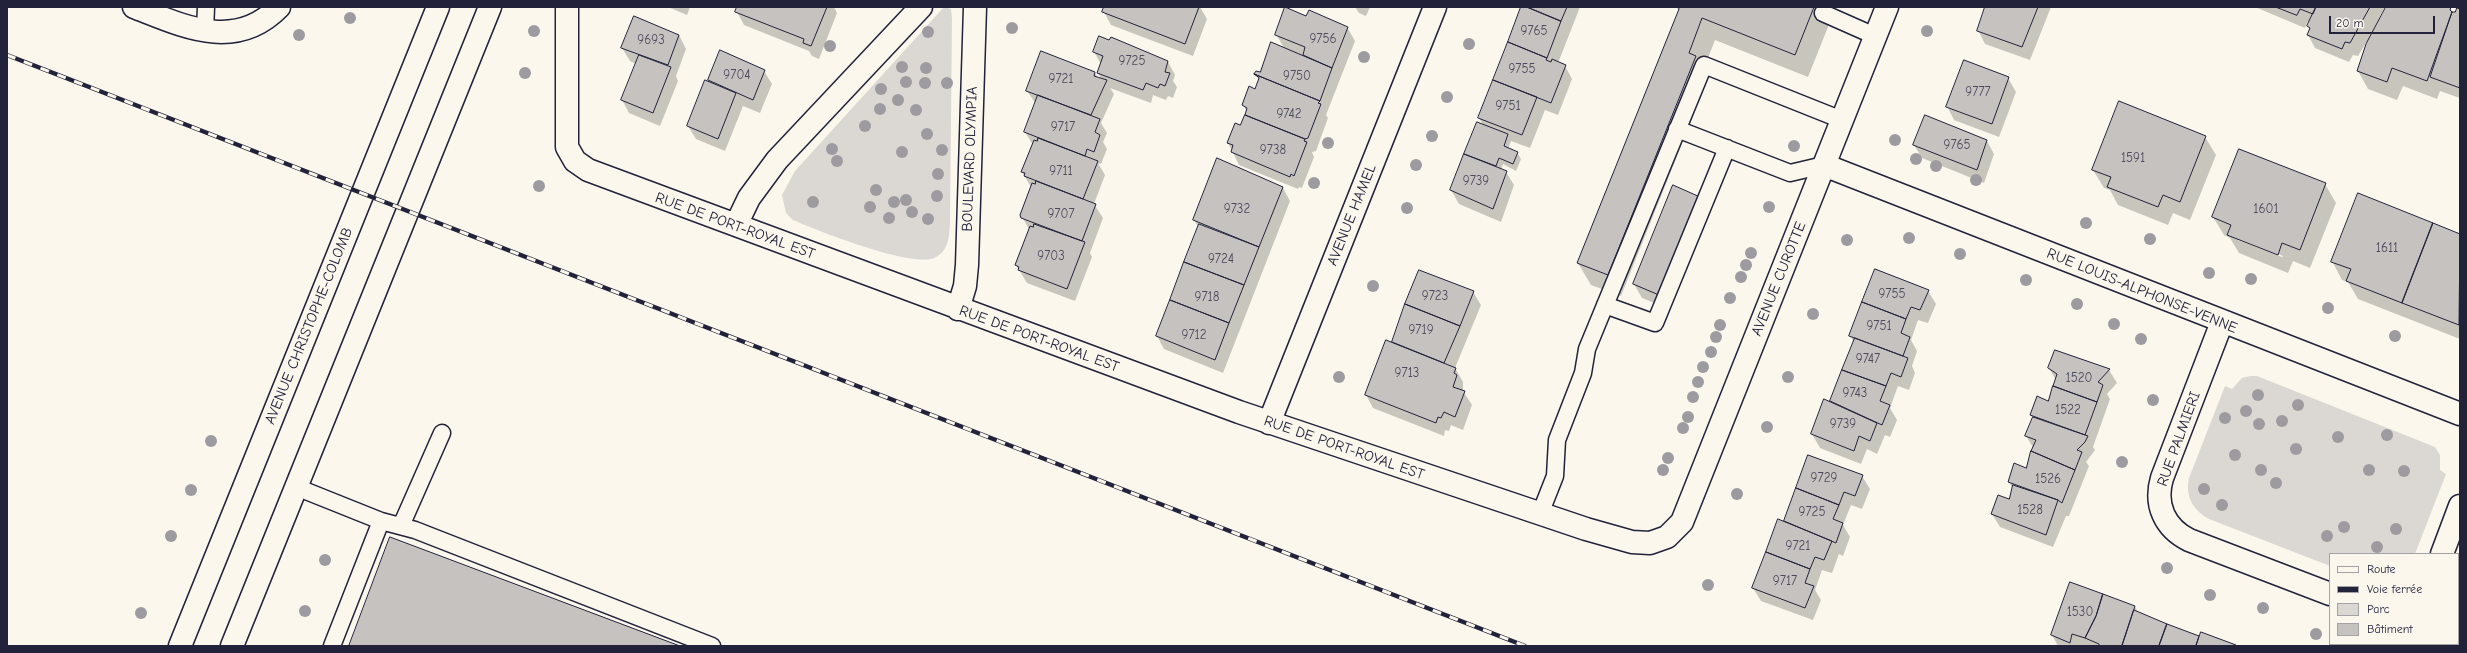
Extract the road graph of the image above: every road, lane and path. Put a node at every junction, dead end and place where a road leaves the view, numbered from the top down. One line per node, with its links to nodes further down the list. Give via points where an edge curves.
1 (134, 7): 12 (street, via 184,26)
2 (206, 7): 12 (lane)
3 (279, 7): 12 (street, via 262,22 244,30)
4 (438, 7): 33 (street, AVENUE CHRISTOPHE-COLOMB)
5 (490, 7): 25 (street)
6 (567, 7): 18 (street, RUE DE PORT-ROYAL EST, via 566,134 570,155 580,166 601,176)
7 (921, 7): 18 (street, via 777,160 749,198)
8 (975, 7): 20 (street, BOULEVARD OLYMPIA, via 967,265 965,286)
9 (1435, 7): 23 (street, AVENUE HAMEL)
10 (1887, 7): 13 (street, AVENUE CUROTTE)
11 (1823, 13): 13 (lane)
12 (205, 30)
13 (1875, 36): 14 (street, AVENUE CUROTTE)
14 (1842, 120): 15 (lane, via 1704,65); 17 (street, AVENUE CUROTTE)
15 (1677, 129): 16 (lane); 19 (lane)
16 (1727, 148): 17 (lane, via 1790,173); 19 (lane, via 1655,323)
17 (1824, 165): 21 (street, RUE LOUIS-ALPHONSE-VENNE); 30 (street, AVENUE CUROTTE, via 1687,510 1675,530)
18 (736, 226): 20 (street, RUE DE PORT-ROYAL EST)
19 (1605, 305): 27 (lane, via 1587,349 1583,373 1557,440 1555,476)
20 (958, 310): 23 (street, RUE DE PORT-ROYAL EST)
21 (2222, 322): 22 (street, RUE LOUIS-ALPHONSE-VENNE); 32 (street, RUE PALMIERI, via 2160,487 2160,506 2163,515 2174,530 2189,540)
22 (2460, 414)
23 (1269, 423): 27 (street, RUE DE PORT-ROYAL EST)
24 (442, 433): 29 (lane)
25 (296, 487): 28 (lane); 34 (street)
26 (2460, 506): 31 (street)
27 (1540, 514): 30 (street, RUE DE PORT-ROYAL EST, via 1632,542)
28 (381, 521): 29 (lane); 35 (lane)
29 (401, 526): 36 (lane)
30 (1658, 542)
31 (2442, 553)
32 (2329, 594)
33 (180, 646)
34 (232, 646)
35 (332, 646)
36 (712, 646)

